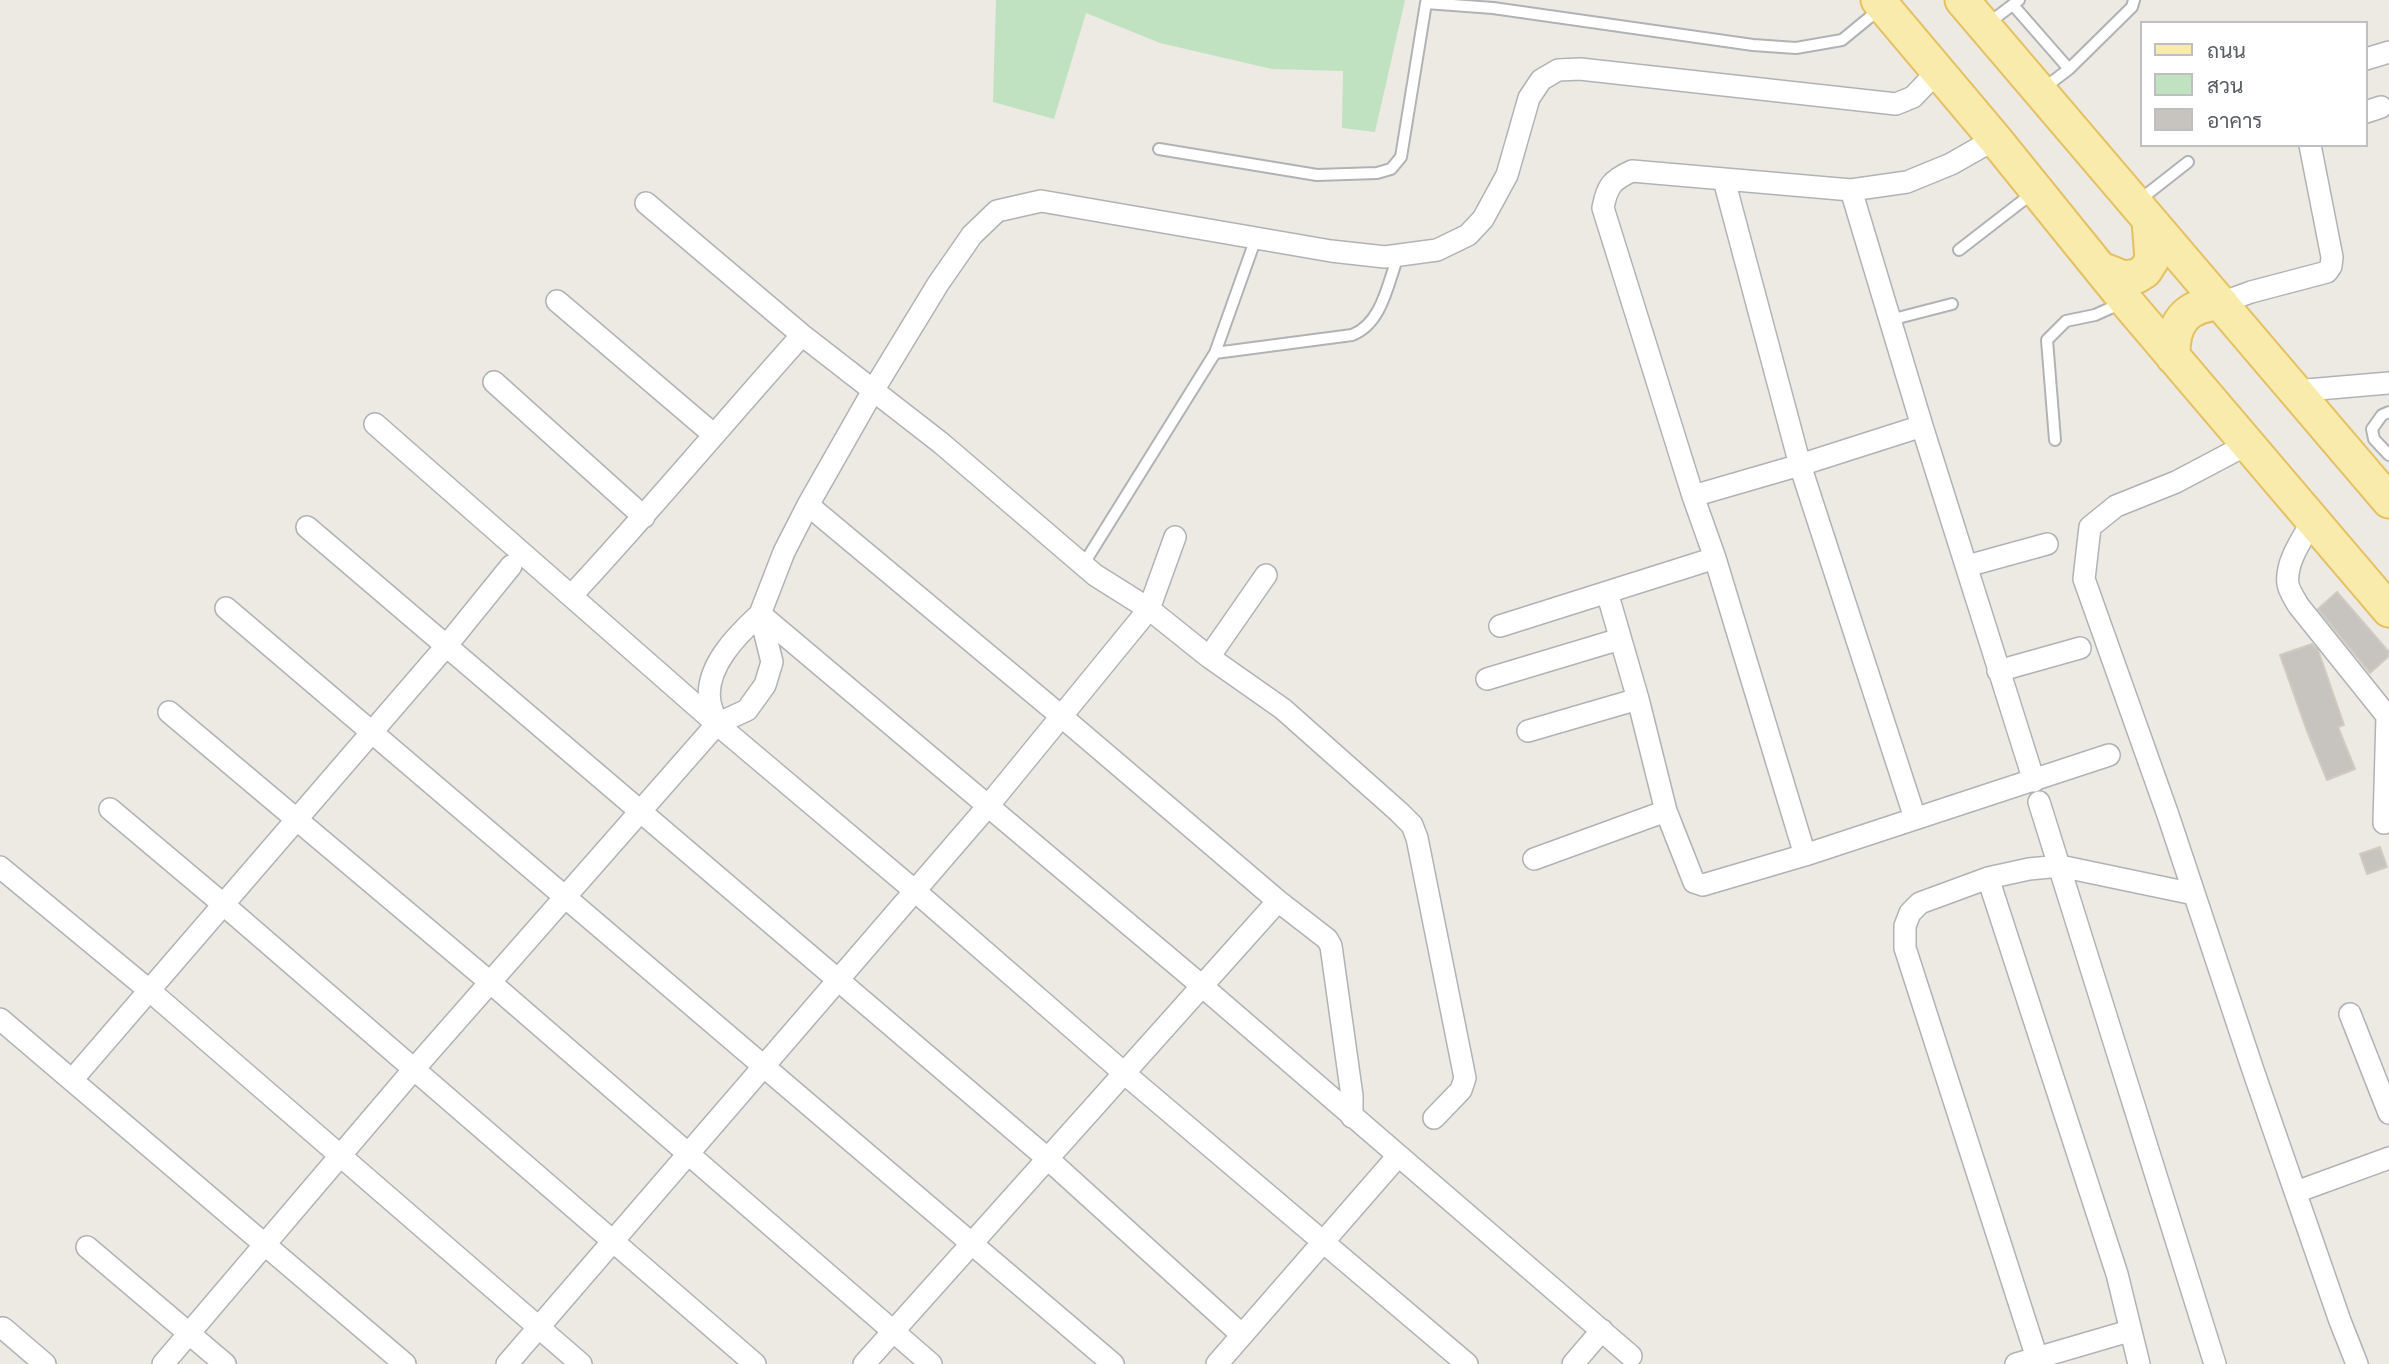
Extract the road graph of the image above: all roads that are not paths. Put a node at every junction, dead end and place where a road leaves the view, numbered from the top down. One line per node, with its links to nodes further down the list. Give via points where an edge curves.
1 (1962, 0): 6 (main road)
2 (2134, 0): 9 (lane)
3 (1426, 1): 5 (lane, via 1796,48 1842,40); 14 (lane, via 1401,157 1391,169 1317,175)
4 (2016, 2): 6 (lane); 9 (lane)
5 (1881, 3): 10 (main road)
6 (1984, 27): 11 (main road)
7 (2389, 52): 8 (street)
8 (2368, 58)
9 (2069, 69): 11 (lane)
10 (1938, 71): 12 (main road); 23 (street, via 1913,97 1895,104 1558,70 1541,80 1529,98 1507,176 1483,219 1468,235 1437,250)
11 (2039, 92): 20 (main road)
12 (1996, 139): 17 (street, via 1908,182); 18 (main road)
13 (2310, 147): 27 (street, via 2331,266 2327,272)
14 (1159, 149)
15 (2188, 162): 20 (lane)
16 (1724, 180): 17 (street); 44 (street); 45 (street, via 1632,171 1616,178 1602,208)
17 (1851, 190): 29 (street)
18 (2036, 190): 22 (lane); 24 (main road)
19 (646, 203): 30 (street)
20 (2142, 212): 24 (main road, via 2152,260 2145,271 2124,278); 27 (main road)
21 (1256, 238): 23 (street); 31 (lane); 35 (street, via 1041,201 997,211 972,235 938,284)
22 (1959, 250)
23 (1398, 256): 31 (lane, via 1374,321 1364,331)
24 (2101, 269): 26 (main road)
25 (557, 301): 40 (street)
26 (2126, 301): 32 (main road); 41 (lane, via 2066,321 2047,340)
27 (2221, 303): 32 (main road, via 2210,303 2184,316 2173,338); 36 (main road)
28 (1952, 304): 29 (lane)
29 (1890, 320): 39 (street)
30 (802, 335): 35 (street); 40 (street)
31 (1215, 353): 54 (lane)
32 (2173, 357): 42 (main road)
33 (494, 382): 48 (street)
34 (2389, 383): 36 (street)
35 (874, 389): 47 (street); 54 (street)
36 (2295, 391): 46 (main road)
37 (2389, 412): 43 (lane, via 2372,429 2374,439)
38 (375, 424): 59 (street)
39 (1922, 426): 44 (street); 56 (street)
40 (713, 434): 48 (street)
41 (2055, 440)
42 (2248, 444): 49 (main road); 94 (street, via 2176,482 2116,506 2090,527 2084,579)
43 (2389, 455)
44 (1800, 465): 45 (street); 85 (street)
45 (1693, 496): 53 (street)
46 (2389, 501)
47 (808, 505): 63 (street); 74 (street)
48 (644, 517): 59 (street)
49 (2313, 520): 62 (main road); 73 (street, via 2295,552 2288,586 2298,605)
50 (307, 527): 66 (street)
51 (1175, 537): 61 (street)
52 (2047, 544): 56 (street)
53 (1715, 558): 58 (street); 88 (street)
54 (1083, 565): 61 (street)
55 (511, 566): 66 (street)
56 (1967, 566): 69 (street)
57 (1266, 575): 68 (street)
58 (1607, 592): 64 (street); 65 (street)
59 (572, 596): 75 (street)
60 (226, 608): 77 (street)
61 (1149, 608): 68 (street); 74 (street)
62 (2389, 610)
63 (760, 614): 75 (street, via 720,657 709,701); 75 (street, via 772,662 765,685 747,710); 81 (street)
64 (1500, 626)
65 (1620, 639): 70 (street); 71 (street)
66 (447, 645): 77 (street); 83 (street)
67 (2080, 648): 69 (street)
68 (1209, 657): 110 (street, via 1283,709 1412,825 1465,1078 1461,1090)
69 (1998, 671): 79 (street)
70 (1487, 679)
71 (1638, 699): 76 (street); 84 (street)
72 (169, 712): 86 (street)
73 (2388, 715): 87 (street)
74 (1060, 716): 81 (street); 96 (street)
75 (717, 724): 83 (street); 93 (street)
76 (1528, 731)
77 (372, 732): 86 (street); 95 (street)
78 (2109, 755): 79 (street)
79 (2034, 781): 85 (street)
80 (2039, 802): 90 (street)
81 (988, 806): 93 (street); 100 (street)
82 (110, 809): 97 (street)
83 (641, 811): 95 (street); 98 (street)
84 (1666, 811): 88 (street, via 1698,885); 89 (street)
85 (1915, 818): 88 (street)
86 (296, 820): 97 (street); 99 (street)
87 (2384, 823)
88 (1805, 855)
89 (1534, 859)
90 (2060, 866): 92 (street); 94 (street); 146 (street)
91 (0, 867): 101 (street)
92 (1988, 878): 126 (street, via 2117,1274); 130 (street, via 1920,903 1905,926 1905,948)
93 (915, 891): 98 (street); 106 (street)
94 (2194, 894): 116 (street)
95 (565, 897): 99 (street); 104 (street)
96 (1278, 901): 100 (street); 109 (street, via 1331,946)
97 (224, 905): 101 (street); 105 (street)
98 (838, 978): 104 (street); 115 (street)
99 (491, 983): 105 (street); 111 (street)
100 (1202, 986): 106 (street); 109 (street)
101 (150, 990): 107 (street); 112 (street)
102 (2350, 1014): 108 (street)
103 (0, 1019): 107 (street)
104 (763, 1065): 111 (street); 119 (street)
105 (414, 1069): 112 (street); 117 (street)
106 (1124, 1073): 115 (street); 118 (street)
107 (72, 1080): 120 (street)
108 (2389, 1113)
109 (1352, 1116): 113 (street)
110 (1434, 1118)
111 (688, 1153): 117 (street); 125 (street)
112 (340, 1155): 120 (street); 122 (street)
113 (1398, 1156): 118 (street); 124 (street)
114 (2389, 1158): 116 (street)
115 (1048, 1159): 119 (street); 128 (street)
116 (2296, 1192): 147 (street)
117 (613, 1240): 122 (street); 137 (street)
118 (1325, 1242): 128 (street); 142 (street)
119 (971, 1244): 125 (street); 140 (street)
120 (264, 1245): 127 (street); 134 (street)
121 (87, 1247): 127 (street)
122 (538, 1327): 135 (street); 136 (street)
123 (3, 1328): 131 (street)
124 (1602, 1330): 129 (street); 143 (street)
125 (894, 1331): 138 (street); 139 (street)
126 (2129, 1331): 130 (street); 145 (street)
127 (188, 1333): 132 (street); 133 (street)
128 (1242, 1335): 141 (street)
129 (1631, 1356)
130 (2037, 1358): 144 (street)
131 (45, 1364)
132 (163, 1364)
133 (225, 1364)
134 (405, 1364)
135 (507, 1364)
136 (582, 1364)
137 (755, 1364)
138 (864, 1364)
139 (931, 1364)
140 (1113, 1364)
141 (1217, 1364)
142 (1467, 1364)
143 (1573, 1364)
144 (2016, 1364)
145 (2139, 1364)
146 (2215, 1364)
147 (2357, 1364)

